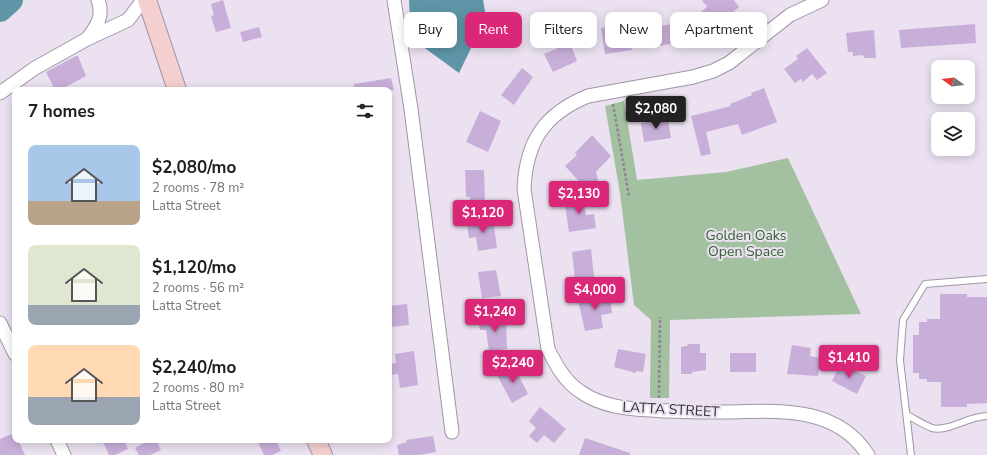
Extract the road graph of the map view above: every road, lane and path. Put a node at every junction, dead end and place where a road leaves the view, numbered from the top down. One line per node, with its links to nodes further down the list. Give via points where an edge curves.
1 (98, 0): 6 (street, via 100,19 97,27)
2 (143, 0): 6 (street, via 128,20)
3 (147, 0): 7 (street)
4 (394, 0): 18 (street, via 412,109)
5 (822, 0): 8 (street, LATTA STREET, via 790,14 728,63 713,71)
6 (87, 38): 9 (street, via 34,68)
7 (176, 87)
8 (611, 92): 10 (path); 15 (street, LATTA STREET, via 588,96 558,111 544,127 530,150 525,168 524,189 544,329 548,349 556,365 579,391 609,405)
9 (0, 93)
10 (629, 196)
11 (987, 280): 16 (lane, via 925,284 903,320 900,360)
12 (660, 317): 15 (path)
13 (0, 323): 14 (street)
14 (12, 348)
15 (659, 410): 23 (street, LATTA STREET, via 776,410 803,413 836,426)
16 (907, 415): 17 (lane, via 933,428 948,428 960,421); 24 (lane)
17 (987, 416)
18 (452, 432)
19 (58, 443): 21 (street)
20 (317, 443): 22 (street)
21 (64, 455)
22 (323, 455)
23 (868, 455)
24 (911, 455)

